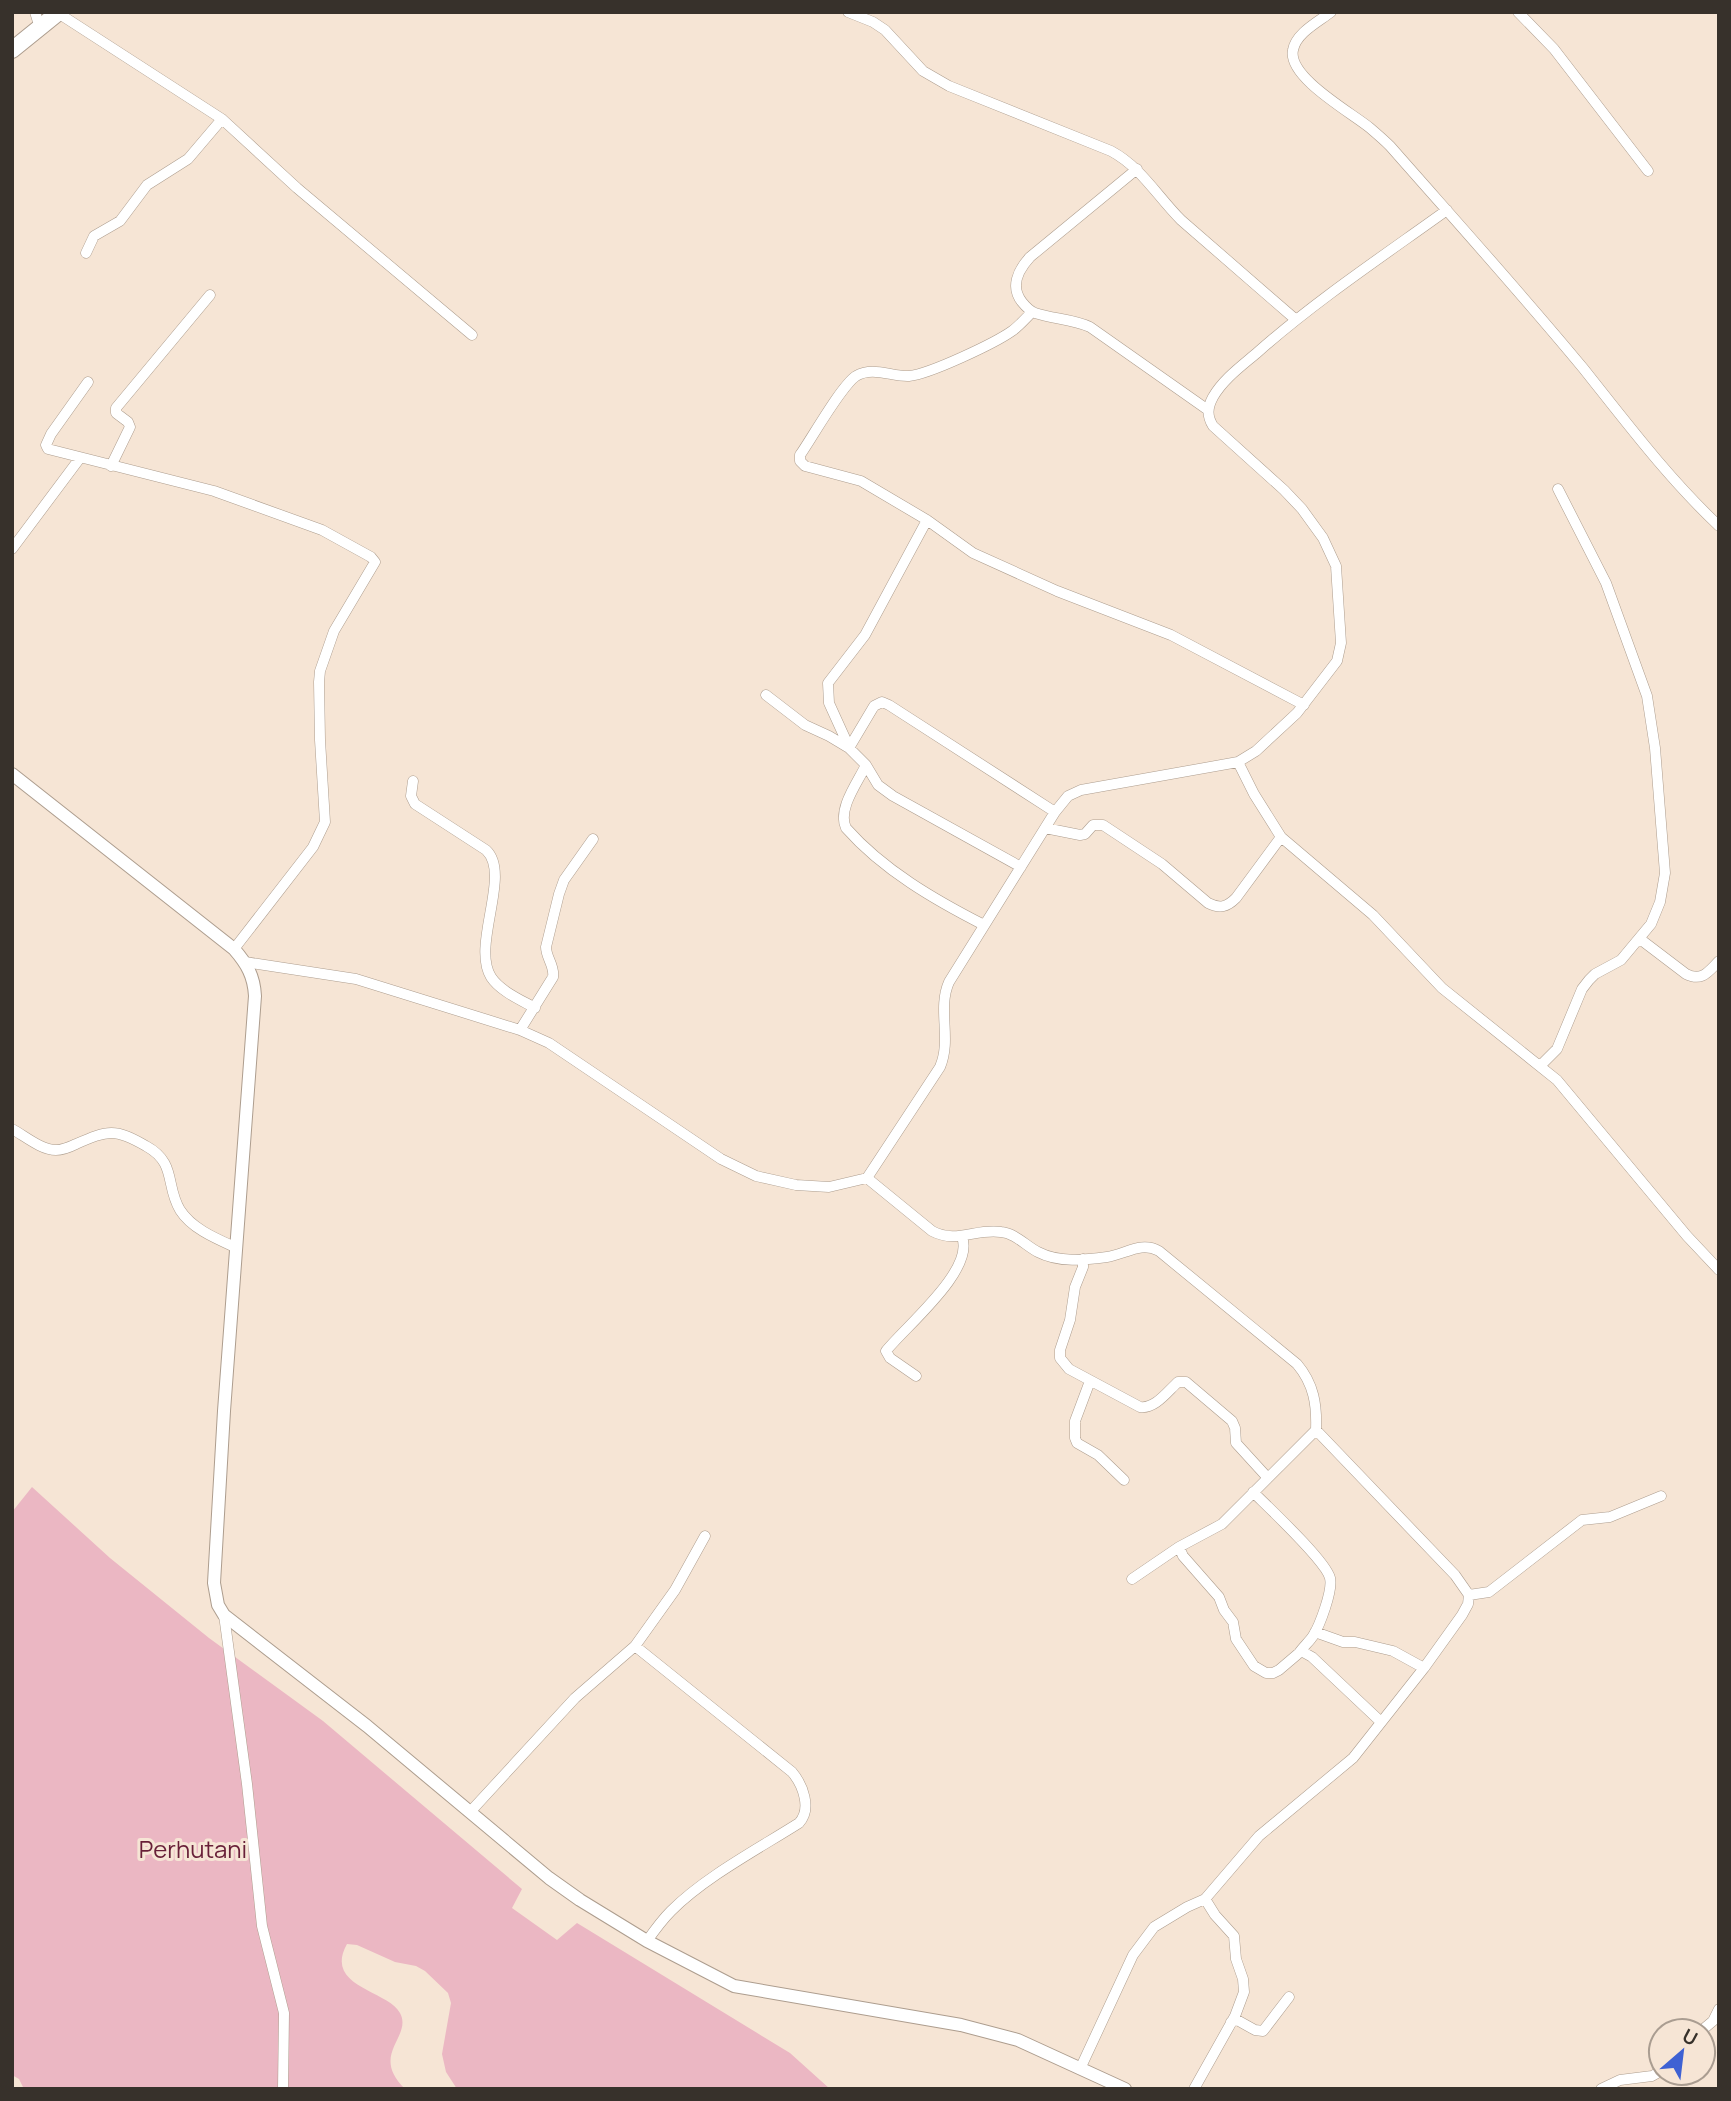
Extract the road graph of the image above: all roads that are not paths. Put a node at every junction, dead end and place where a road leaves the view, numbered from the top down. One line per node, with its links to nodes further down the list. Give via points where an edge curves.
1 (848, 12): 8 (street, via 885,30 923,71 949,86 1111,151)
2 (1331, 12): 10 (street, via 1297,40 1293,49 1297,66 1317,90 1391,146)
3 (1518, 12): 9 (street, via 1553,49)
4 (59, 13): 5 (highway); 7 (street)
5 (37, 20): 6 (highway)
6 (12, 50)
7 (222, 119): 11 (street, via 188,159 147,185 120,221 94,236); 15 (street)
8 (1137, 169): 13 (street, via 1023,264 1015,287); 14 (street, via 1181,220)
9 (1648, 171)
10 (1447, 210): 14 (street); 22 (street, via 1637,437)
11 (86, 253)
12 (210, 295): 19 (street, via 116,408 130,427)
13 (1032, 312): 17 (street, via 1090,327); 21 (street, via 1000,339 932,370 906,376 877,372 857,376 800,455 805,466 861,481)
14 (1295, 319): 17 (street, via 1227,379)
15 (472, 335)
16 (88, 382): 18 (street, via 46,445 49,450)
17 (1208, 410): 25 (street, via 1213,426 1309,517 1335,566 1339,653)
18 (80, 458): 19 (street); 23 (street)
19 (111, 466): 38 (street, via 214,491 322,530 375,562 334,631 320,671 326,816 322,830)
20 (1558, 489): 37 (street, via 1606,583 1647,696 1665,873 1660,902)
21 (927, 520): 25 (street, via 973,553 1171,635); 26 (street, via 865,635 828,682 829,703)
22 (1719, 526)
23 (12, 549)
24 (766, 695): 26 (street, via 805,725)
25 (1304, 705): 27 (street)
26 (849, 748): 28 (street); 31 (street, via 877,702 889,705)
27 (1238, 762): 31 (street, via 1081,790 1068,796); 33 (street)
28 (866, 765): 35 (street, via 878,785 892,796); 36 (street, via 845,808 846,828 937,902)
29 (12, 774): 38 (street)
30 (413, 781): 41 (street, via 415,804 486,849 494,860 487,967 498,985)
31 (1055, 812): 32 (street)
32 (1045, 828): 33 (street, via 1080,835 1093,825 1103,825 1162,864 1208,903 1222,907 1236,898); 35 (street)
33 (1281, 837): 43 (street, via 1373,915 1443,988)
34 (593, 839): 41 (street, via 559,894 546,947 553,977)
35 (1021, 867): 36 (street)
36 (984, 926): 45 (street, via 945,991 945,1049 940,1067)
37 (1640, 939): 39 (street, via 1695,978 1704,976); 43 (street, via 1621,960 1589,980 1556,1049)
38 (234, 949): 40 (street)
39 (1719, 961)
40 (245, 962): 42 (street, via 356,979); 47 (street, via 255,996)
41 (535, 1008): 42 (street)
42 (520, 1030): 45 (street, via 550,1044 739,1168 777,1182 812,1187)
43 (1540, 1066): 49 (street, via 1567,1091)
44 (12, 1129): 47 (street, via 55,1150 103,1132 129,1136 168,1166 176,1200 188,1220)
45 (867, 1178): 46 (street, via 932,1231)
46 (962, 1237): 48 (street, via 1001,1232 1052,1258); 50 (street, via 965,1251 956,1271 886,1351)
47 (237, 1248): 61 (street, via 214,1583)
48 (1083, 1259): 51 (street, via 1060,1358); 52 (street, via 1146,1246 1159,1251 1297,1364 1314,1394)
49 (1719, 1269)
50 (916, 1376)
51 (1090, 1381): 53 (street, via 1146,1408 1178,1382 1186,1382 1232,1421 1236,1443); 54 (street, via 1075,1421 1075,1438)
52 (1316, 1430): 53 (street); 60 (street)
53 (1267, 1477): 55 (street)
54 (1124, 1480)
55 (1253, 1492): 58 (street, via 1222,1524); 62 (street, via 1328,1574 1329,1591)
56 (1661, 1496): 60 (street, via 1610,1517 1582,1520 1489,1592)
57 (705, 1536): 63 (street, via 675,1590)
58 (1180, 1547): 59 (street); 64 (street, via 1219,1597 1233,1622 1236,1639 1254,1666 1273,1673)
59 (1132, 1579)
60 (1469, 1595): 65 (street, via 1462,1615)
61 (224, 1615): 67 (street); 74 (street, via 262,1926 284,2013)
62 (1315, 1632): 64 (street); 65 (street, via 1394,1651)
63 (635, 1646): 67 (street, via 575,1698); 69 (street, via 792,1772 806,1807 799,1823 679,1903)
64 (1299, 1653): 66 (street, via 1312,1657)
65 (1424, 1668): 66 (street)
66 (1381, 1722): 68 (street, via 1353,1758 1259,1836)
67 (471, 1812): 69 (street, via 564,1889)
68 (1205, 1899): 71 (street, via 1236,1942 1244,1992); 72 (street, via 1170,1916 1143,1939)
69 (647, 1941): 72 (street, via 734,1986 961,2025 1018,2040)
70 (1289, 1997): 71 (street, via 1263,2031 1237,2020)
71 (1231, 2022): 76 (street)
72 (1080, 2069): 75 (street)
73 (1647, 2077): 77 (street)
74 (282, 2089)
75 (1125, 2089)
76 (1194, 2089)
77 (1601, 2089)

